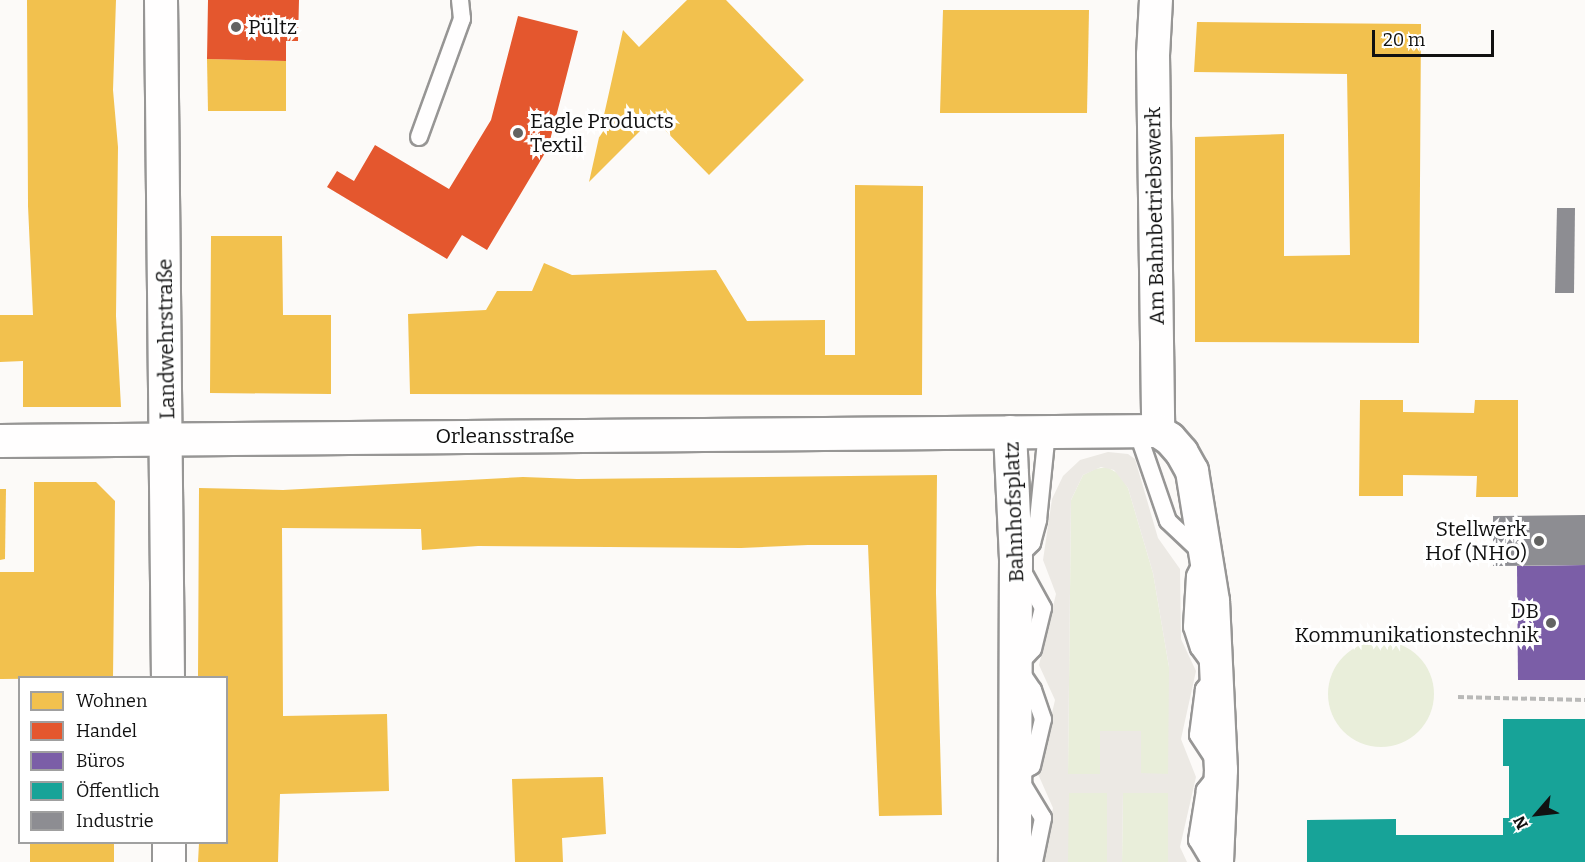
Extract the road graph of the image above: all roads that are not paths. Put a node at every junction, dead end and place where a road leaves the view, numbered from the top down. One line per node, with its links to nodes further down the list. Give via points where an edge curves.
1 (161, 0): 8 (street, Landwehrstraße)
2 (460, 0): 4 (lane, via 462,19)
3 (1156, 0): 6 (street, Am Bahnbetriebswerk)
4 (419, 137)
5 (1047, 431): 6 (street, Bahnhofsplatz); 7 (street, Bahnhofsplatz); 10 (lane, via 1038,520 1032,543)
6 (1147, 431): 12 (street, via 1176,446 1192,471 1213,602)
7 (1010, 432): 8 (street, Orleansstraße); 10 (street, Bahnhofsplatz)
8 (167, 440): 9 (street, Orleansstraße); 11 (street, Landwehrstraße)
9 (0, 441)
10 (1016, 559): 13 (street, Bahnhofsplatz)
11 (168, 676)
12 (1221, 770): 18 (lane, via 1205,790 1197,840); 19 (street)
13 (1017, 775): 16 (street, Bahnhofsplatz); 17 (lane, via 1042,818)
14 (169, 844): 15 (street)
15 (169, 862)
16 (1015, 862)
17 (1034, 862)
18 (1210, 862)
19 (1216, 862)

